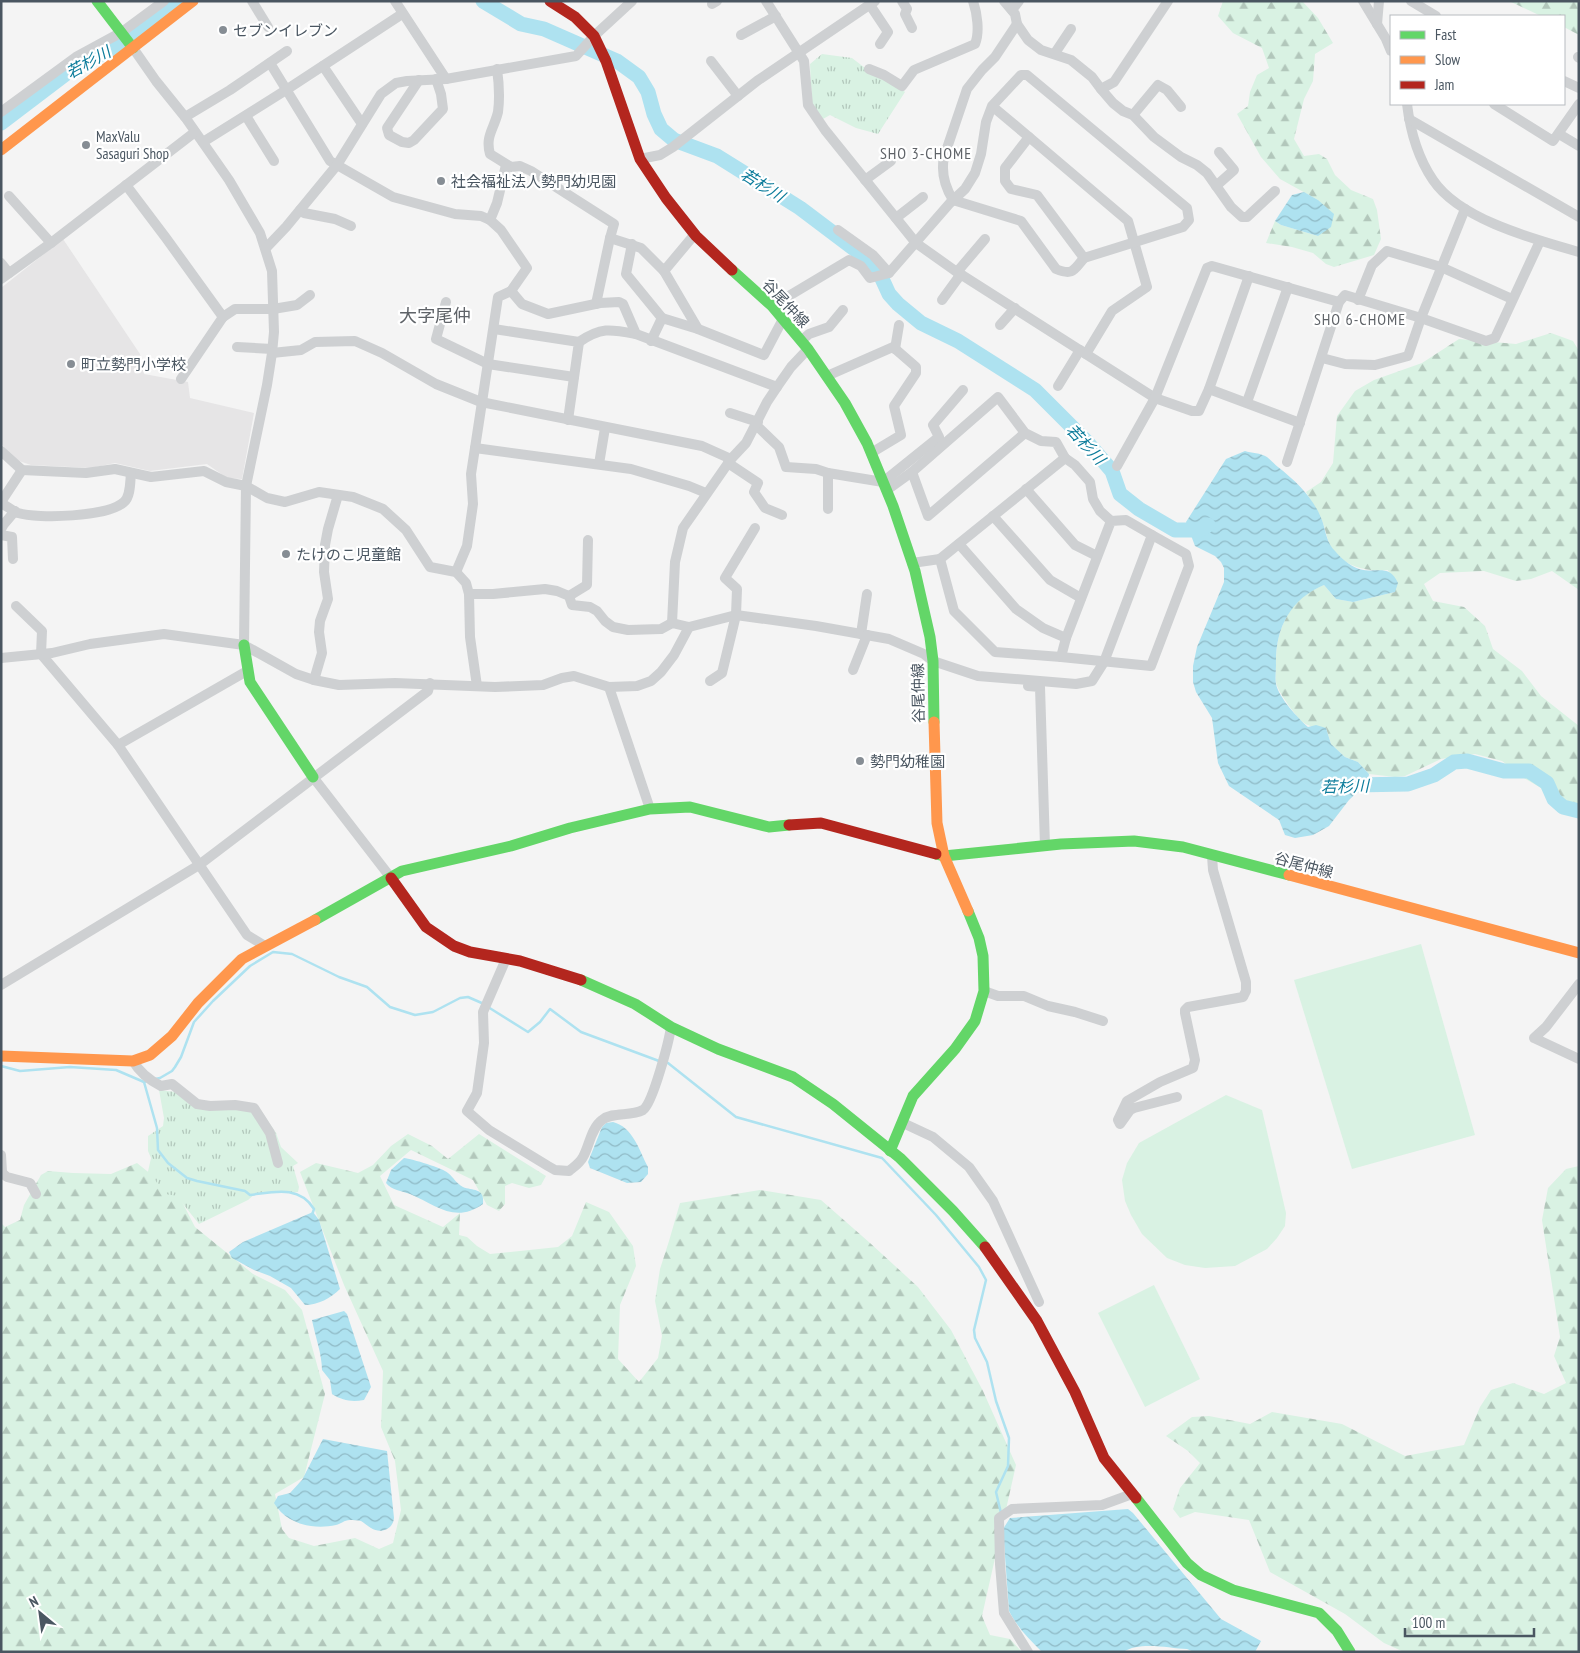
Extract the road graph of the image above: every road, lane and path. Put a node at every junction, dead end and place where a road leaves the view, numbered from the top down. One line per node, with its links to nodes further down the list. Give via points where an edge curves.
1 (97, 1): 28 (street)
2 (164, 1): 28 (street)
3 (193, 1): 28 (street)
4 (252, 1): 24 (street)
5 (395, 1): 40 (street)
6 (550, 1): 30 (street, 谷尾仲線, via 575,17)
7 (632, 1): 30 (street)
8 (766, 1): 21 (street)
9 (902, 1): 25 (street)
10 (973, 1): 38 (street, via 976,11 975,44 914,70 902,86)
11 (1004, 1): 18 (street)
12 (1019, 1): 18 (street)
13 (1168, 1): 43 (street, via 1114,82)
14 (1363, 1): 23 (street)
15 (1380, 1): 23 (street)
16 (1411, 1): 19 (street)
17 (872, 3): 31 (street, via 888,32); 33 (street)
18 (1012, 10): 22 (street)
19 (1434, 15)
20 (399, 16): 37 (street)
21 (776, 16): 27 (street); 33 (street)
22 (1017, 24): 34 (street, via 1028,40 1041,50); 76 (street, via 995,57 967,89 959,111 942,168)
23 (1377, 24): 29 (street)
24 (268, 27)
25 (912, 28)
26 (1071, 29): 34 (street)
27 (740, 35)
28 (127, 40): 52 (street, via 76,57); 55 (street); 63 (street)
29 (1388, 40)
30 (594, 42): 39 (street, via 576,56); 65 (street, 谷尾仲線, via 606,61)
31 (880, 44)
32 (288, 51): 36 (street)
33 (800, 53): 46 (street); 70 (street, via 804,61 808,105)
34 (1055, 53): 43 (street, via 1071,60)
35 (711, 61): 46 (street)
36 (270, 63): 45 (street); 55 (street)
37 (324, 66): 45 (street); 57 (street)
38 (869, 68)
39 (497, 69): 40 (street); 69 (street, via 500,87 497,114 487,144 490,154)
40 (441, 79): 41 (street); 41 (street, via 443,109 414,140 402,142 389,135 387,128)
41 (419, 80): 57 (street, via 388,87)
42 (1565, 81): 44 (street)
43 (1101, 88): 53 (street, via 1123,111)
44 (1579, 88)
45 (286, 90): 54 (street); 68 (street, via 330,161)
46 (738, 96): 65 (street, via 673,147 660,155)
47 (1579, 104): 59 (street)
48 (1406, 105): 56 (street)
49 (1496, 105): 59 (street, via 1554,141)
50 (992, 106): 60 (street); 76 (street, via 975,173); 88 (street, via 1021,75 1027,75 1187,208 1189,220 1183,226)
51 (1181, 107): 53 (street, via 1158,85)
52 (1, 112)
53 (1133, 115): 72 (street, via 1154,137 1207,173)
54 (246, 116): 61 (street); 67 (street)
55 (186, 117): 58 (street)
56 (1409, 119): 77 (street, via 1418,150 1433,180); 79 (street)
57 (362, 124): 68 (street)
58 (195, 132): 61 (street); 71 (street)
59 (1559, 134): 62 (street)
60 (1029, 137): 88 (street, via 1128,221); 94 (street, via 1005,168 1004,181 1011,189 1037,195)
61 (202, 142): 92 (street, via 229,180)
62 (1579, 146)
63 (1, 150)
64 (1219, 152): 72 (street, via 1234,170)
65 (640, 160): 84 (street, 谷尾仲線)
66 (891, 160): 70 (street)
67 (274, 161)
68 (337, 165): 78 (street); 81 (street, via 393,197)
69 (506, 165): 81 (street); 85 (street, via 531,171 614,224)
70 (866, 180): 80 (street)
71 (126, 186): 89 (street); 115 (street)
72 (1216, 186): 73 (street, via 1242,217 1247,217)
73 (1274, 191)
74 (9, 196): 89 (street)
75 (923, 197): 80 (street)
76 (953, 200): 90 (street); 94 (street, via 1021,221 1056,269 1070,273)
77 (1465, 209): 87 (street); 96 (street)
78 (300, 210): 82 (street); 92 (street)
79 (1579, 217)
80 (896, 218): 90 (street)
81 (490, 220): 103 (street, via 501,230 527,268)
82 (351, 226)
83 (838, 230): 98 (street, via 873,255)
84 (695, 234): 97 (street); 111 (street, 谷尾仲線)
85 (610, 238): 91 (street); 110 (street)
86 (985, 239): 99 (street)
87 (1540, 240): 93 (street); 105 (street)
88 (1135, 242): 94 (street); 130 (street, via 1147,287 1112,311)
89 (51, 243): 100 (street)
90 (916, 243): 98 (street); 99 (street)
91 (632, 244): 97 (street, via 641,248); 116 (street, via 626,274)
92 (266, 248): 113 (street, via 272,272)
93 (1579, 252)
94 (1084, 258)
95 (1, 263): 100 (street)
96 (1441, 267): 105 (street); 107 (street, via 1387,251 1372,265); 117 (street)
97 (664, 271): 122 (street)
98 (889, 273): 111 (street, via 870,278 861,266 849,260)
99 (959, 273): 106 (street); 112 (street)
100 (5, 276)
101 (1249, 276): 102 (street); 138 (street); 140 (street, via 1212,266 1207,268)
102 (1288, 287): 109 (street); 142 (street)
103 (511, 291): 110 (street, via 522,304 548,314); 121 (street, via 498,297)
104 (310, 295): 113 (street, via 297,305)
105 (1512, 299): 117 (street, via 1495,338 1486,341)
106 (942, 300)
107 (1358, 300): 109 (street, via 1345,295); 117 (street)
108 (446, 302): 132 (street, via 436,339)
109 (1339, 302): 131 (street)
110 (596, 304): 123 (street, via 623,304)
111 (772, 306): 118 (street, 谷尾仲線)
112 (1015, 308): 120 (street); 130 (street)
113 (273, 309): 115 (street, via 235,309); 129 (street)
114 (843, 310): 126 (street, via 829,327 809,334)
115 (223, 317): 135 (street)
116 (662, 318): 122 (street); 124 (street)
117 (1421, 318): 131 (street, via 1408,356 1375,364 1345,364)
118 (783, 319): 122 (street, via 764,355); 126 (street, 谷尾仲線)
119 (899, 325): 128 (street)
120 (1000, 325)
121 (494, 329): 125 (street); 132 (street)
122 (698, 329)
123 (636, 334): 124 (street); 125 (street, via 611,329 591,334)
124 (651, 341): 137 (street)
125 (579, 342): 134 (street)
126 (805, 345): 133 (street, 谷尾仲線); 137 (street)
127 (237, 347): 129 (street)
128 (895, 349): 133 (street, via 893,347); 151 (street, via 916,367 916,373 894,406 902,435)
129 (272, 351): 141 (street, via 301,350 315,342 355,341 436,384); 161 (street)
130 (1083, 352): 136 (street); 140 (street)
131 (1322, 358): 145 (street)
132 (488, 364): 134 (street); 141 (street)
133 (827, 376): 151 (street, 谷尾仲線)
134 (574, 377): 144 (street)
135 (181, 379)
136 (1058, 386)
137 (777, 387): 146 (street)
138 (1210, 389): 140 (street, via 1199,411 1192,412); 142 (street)
139 (963, 390): 162 (street, via 933,425 939,437)
140 (1155, 398): 156 (street)
141 (481, 402): 144 (street); 149 (street)
142 (1247, 402): 145 (street)
143 (730, 413): 146 (street)
144 (568, 420): 147 (street)
145 (1300, 423): 154 (street)
146 (757, 424): 153 (street); 160 (street, via 779,446 786,467)
147 (605, 428): 153 (street, via 702,446); 155 (street)
148 (1025, 433): 152 (street, via 1041,442 1056,442); 158 (street, via 998,396); 158 (street, via 928,516)
149 (475, 448): 155 (street); 182 (street, via 471,474 473,504 467,546)
150 (1, 451): 157 (street)
151 (871, 453): 162 (street, 谷尾仲線)
152 (1064, 458): 163 (street); 171 (street, via 1090,482 1093,499)
153 (730, 461): 164 (street); 169 (street, via 758,483 754,492 765,508)
154 (1287, 462)
155 (600, 464): 164 (street, via 631,469)
156 (1117, 466)
157 (22, 470): 159 (street, via 86,474 115,469); 166 (street)
158 (912, 472): 162 (street)
159 (131, 473): 161 (street, via 151,477 204,471 226,482); 168 (street, via 124,503 99,513 69,516)
160 (828, 473): 162 (street); 167 (street)
161 (246, 486): 165 (street, via 267,498 285,502 320,492); 193 (street)
162 (885, 486): 181 (street, 谷尾仲線)
163 (1026, 490): 170 (street); 178 (street, via 1075,545)
164 (706, 493): 189 (street, via 683,528 675,562)
165 (338, 495): 182 (street, via 383,509 406,530 430,568); 202 (street, via 325,545 328,599 320,621 322,653)
166 (1, 503): 168 (street)
167 (828, 509)
168 (15, 511): 173 (street)
169 (782, 515)
170 (993, 516): 177 (street); 186 (street, via 1050,580)
171 (1111, 521): 175 (street, via 1126,520); 178 (street)
172 (755, 528): 188 (street, via 725,578 737,589)
173 (1, 529)
174 (1, 535): 180 (street, via 12,537)
175 (1152, 536): 198 (street); 198 (street, via 1186,554 1189,566 1158,648 1151,666)
176 (588, 540): 185 (street, via 587,585)
177 (959, 544): 179 (street); 192 (street, via 1016,609 1043,628)
178 (1097, 556): 186 (street)
179 (940, 559): 181 (street); 195 (street, via 954,610 995,652)
180 (13, 560)
181 (912, 563): 197 (street, 谷尾仲線)
182 (456, 572): 183 (street, via 466,582)
183 (469, 594): 185 (street, via 545,588); 205 (street, via 468,621)
184 (867, 594): 191 (street)
185 (569, 596): 189 (street, via 572,604 597,611 613,627 643,631 661,629)
186 (1081, 598): 192 (street)
187 (16, 606): 194 (street, via 42,631)
188 (736, 615): 190 (street); 191 (street); 203 (street, via 722,673)
189 (672, 623): 190 (street)
190 (689, 627): 206 (street, via 674,655 651,681 638,686)
191 (864, 634): 197 (street, via 889,639); 199 (street)
192 (1066, 638): 195 (street)
193 (244, 645): 194 (street, via 164,634); 200 (street); 202 (street, via 296,674)
194 (42, 654): 196 (street); 207 (street)
195 (1061, 657): 198 (street)
196 (1, 658)
197 (933, 661): 201 (street); 211 (street, 谷尾仲線, via 937,823)
198 (1104, 662): 201 (street, via 1092,681 1076,684)
199 (853, 670)
200 (247, 671): 207 (street); 208 (street, via 262,702)
201 (978, 676): 210 (street, via 982,681 1040,687)
202 (314, 680): 204 (street, via 338,686)
203 (710, 681)
204 (430, 684): 205 (street); 208 (street, via 428,691)
205 (477, 686): 206 (street, via 543,685 574,676)
206 (609, 687): 209 (street)
207 (118, 745): 213 (street)
208 (313, 777): 213 (street); 214 (street)
209 (650, 809): 211 (street, via 690,807 769,827 821,823); 214 (street, via 511,846 423,865)
210 (1045, 846): 211 (street, 谷尾仲線); 212 (street, 谷尾仲線, via 1134,841)
211 (944, 856): 220 (street, via 979,938)
212 (1212, 856): 216 (street, 谷尾仲線); 226 (street, via 1246,991 1243,997 1188,1007 1186,1014 1195,1060 1193,1068 1127,1101 1118,1120 1120,1124 1134,1108)
213 (199, 865): 215 (street, via 247,935); 219 (street)
214 (391, 878): 215 (street); 217 (street, via 421,920 440,938 470,952)
215 (265, 946): 225 (street, via 242,959 227,973 158,1049)
216 (1579, 953)
217 (506, 959): 222 (street, via 554,970 603,988); 222 (street, via 483,1012 484,1043 477,1092 467,1111 489,1130 555,1170 569,1170 577,1165 601,1120 644,1109 656,1082)
218 (1579, 984): 224 (street, via 1534,1038)
219 (1, 985)
220 (984, 991): 221 (street, via 998,996 1024,996); 227 (street, via 975,1021 913,1096)
221 (1103, 1021)
222 (671, 1027): 228 (street, via 718,1049 793,1076 834,1104)
223 (2, 1054): 225 (street)
224 (1579, 1059)
225 (133, 1061): 230 (street, via 149,1080 161,1086 172,1084 198,1104 254,1108 270,1133)
226 (1176, 1097)
227 (903, 1122): 228 (street); 233 (street, via 933,1136 969,1167 993,1202)
228 (890, 1151): 234 (street, via 983,1244 1037,1321 1075,1392 1104,1458)
229 (1, 1155): 231 (street)
230 (278, 1163)
231 (2, 1172): 232 (street, via 7,1177 30,1183)
232 (36, 1194)
233 (1039, 1302)
234 (1132, 1494): 235 (street, via 1102,1505 1012,1509 999,1518 1004,1613); 236 (street, via 1197,1573 1224,1589 1319,1613 1331,1621)
235 (1028, 1652)
236 (1350, 1652)

